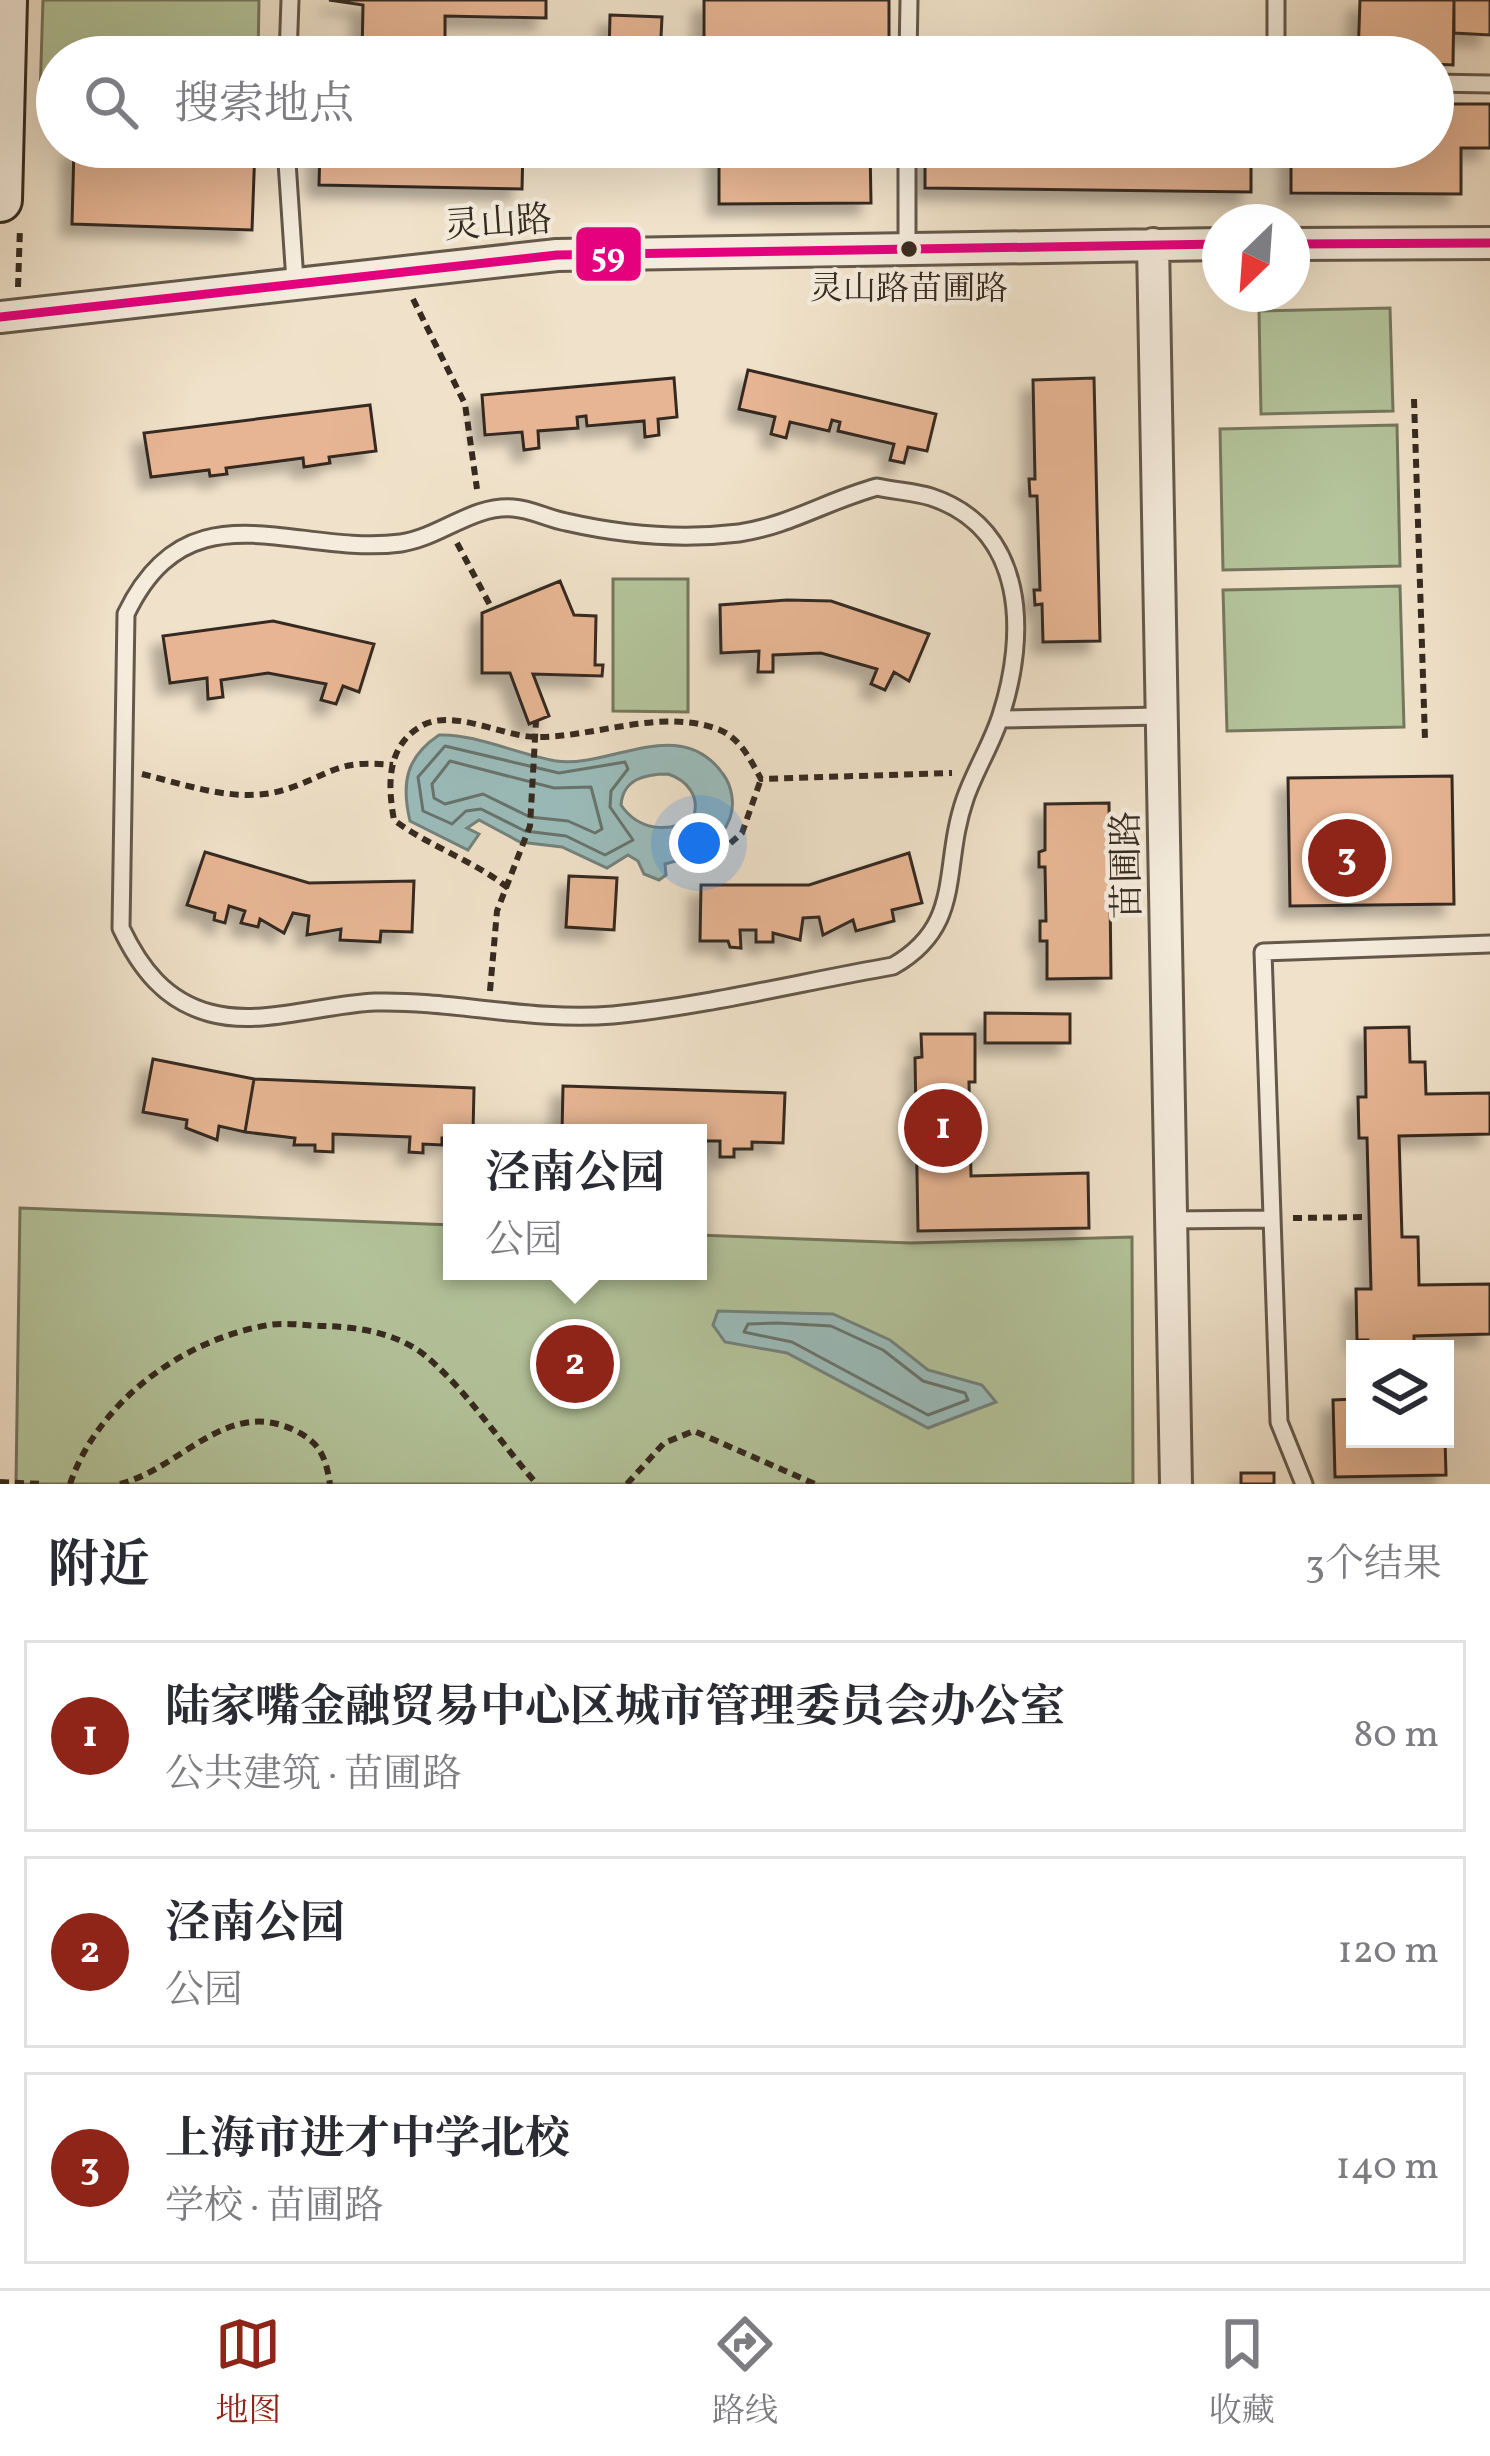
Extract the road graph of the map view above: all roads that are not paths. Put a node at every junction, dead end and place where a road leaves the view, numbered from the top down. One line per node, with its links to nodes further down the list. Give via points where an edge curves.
1 (5, 0): 12 (main road)
2 (290, 0): 5 (lane)
3 (909, 0): 6 (lane)
4 (1276, 0): 7 (lane)
5 (289, 36)
6 (908, 36)
7 (1276, 36)
8 (1454, 83): 9 (lane)
9 (1490, 84)
10 (288, 168): 18 (lane)
11 (908, 168): 17 (lane)
12 (0, 200)
13 (1490, 243): 16 (street)
14 (1153, 244): 15 (street, 灵山路); 17 (street, 灵山路); 20 (street, 苗圃路)
15 (1202, 244)
16 (1310, 244)
17 (907, 247): 18 (street, 灵山路, via 668,250)
18 (296, 281): 19 (street, 灵山路)
19 (0, 316)
20 (1161, 716): 21 (lane); 24 (street, 苗圃路)
21 (1000, 718): 21 (lane, via 1018,617 1009,570 983,531 934,498 877,488 741,533 662,538 514,508 480,510 401,543 235,531 188,544 142,579 126,614 121,928 139,966 171,995 212,1014 393,1002 614,1015 893,966 923,949 941,922 956,829)
22 (1490, 944): 23 (lane, via 1263,952)
23 (1271, 1219): 24 (lane); 26 (lane, via 1279,1422)
24 (1171, 1220): 25 (street, 苗圃路)
25 (1176, 1484)
26 (1304, 1484)

